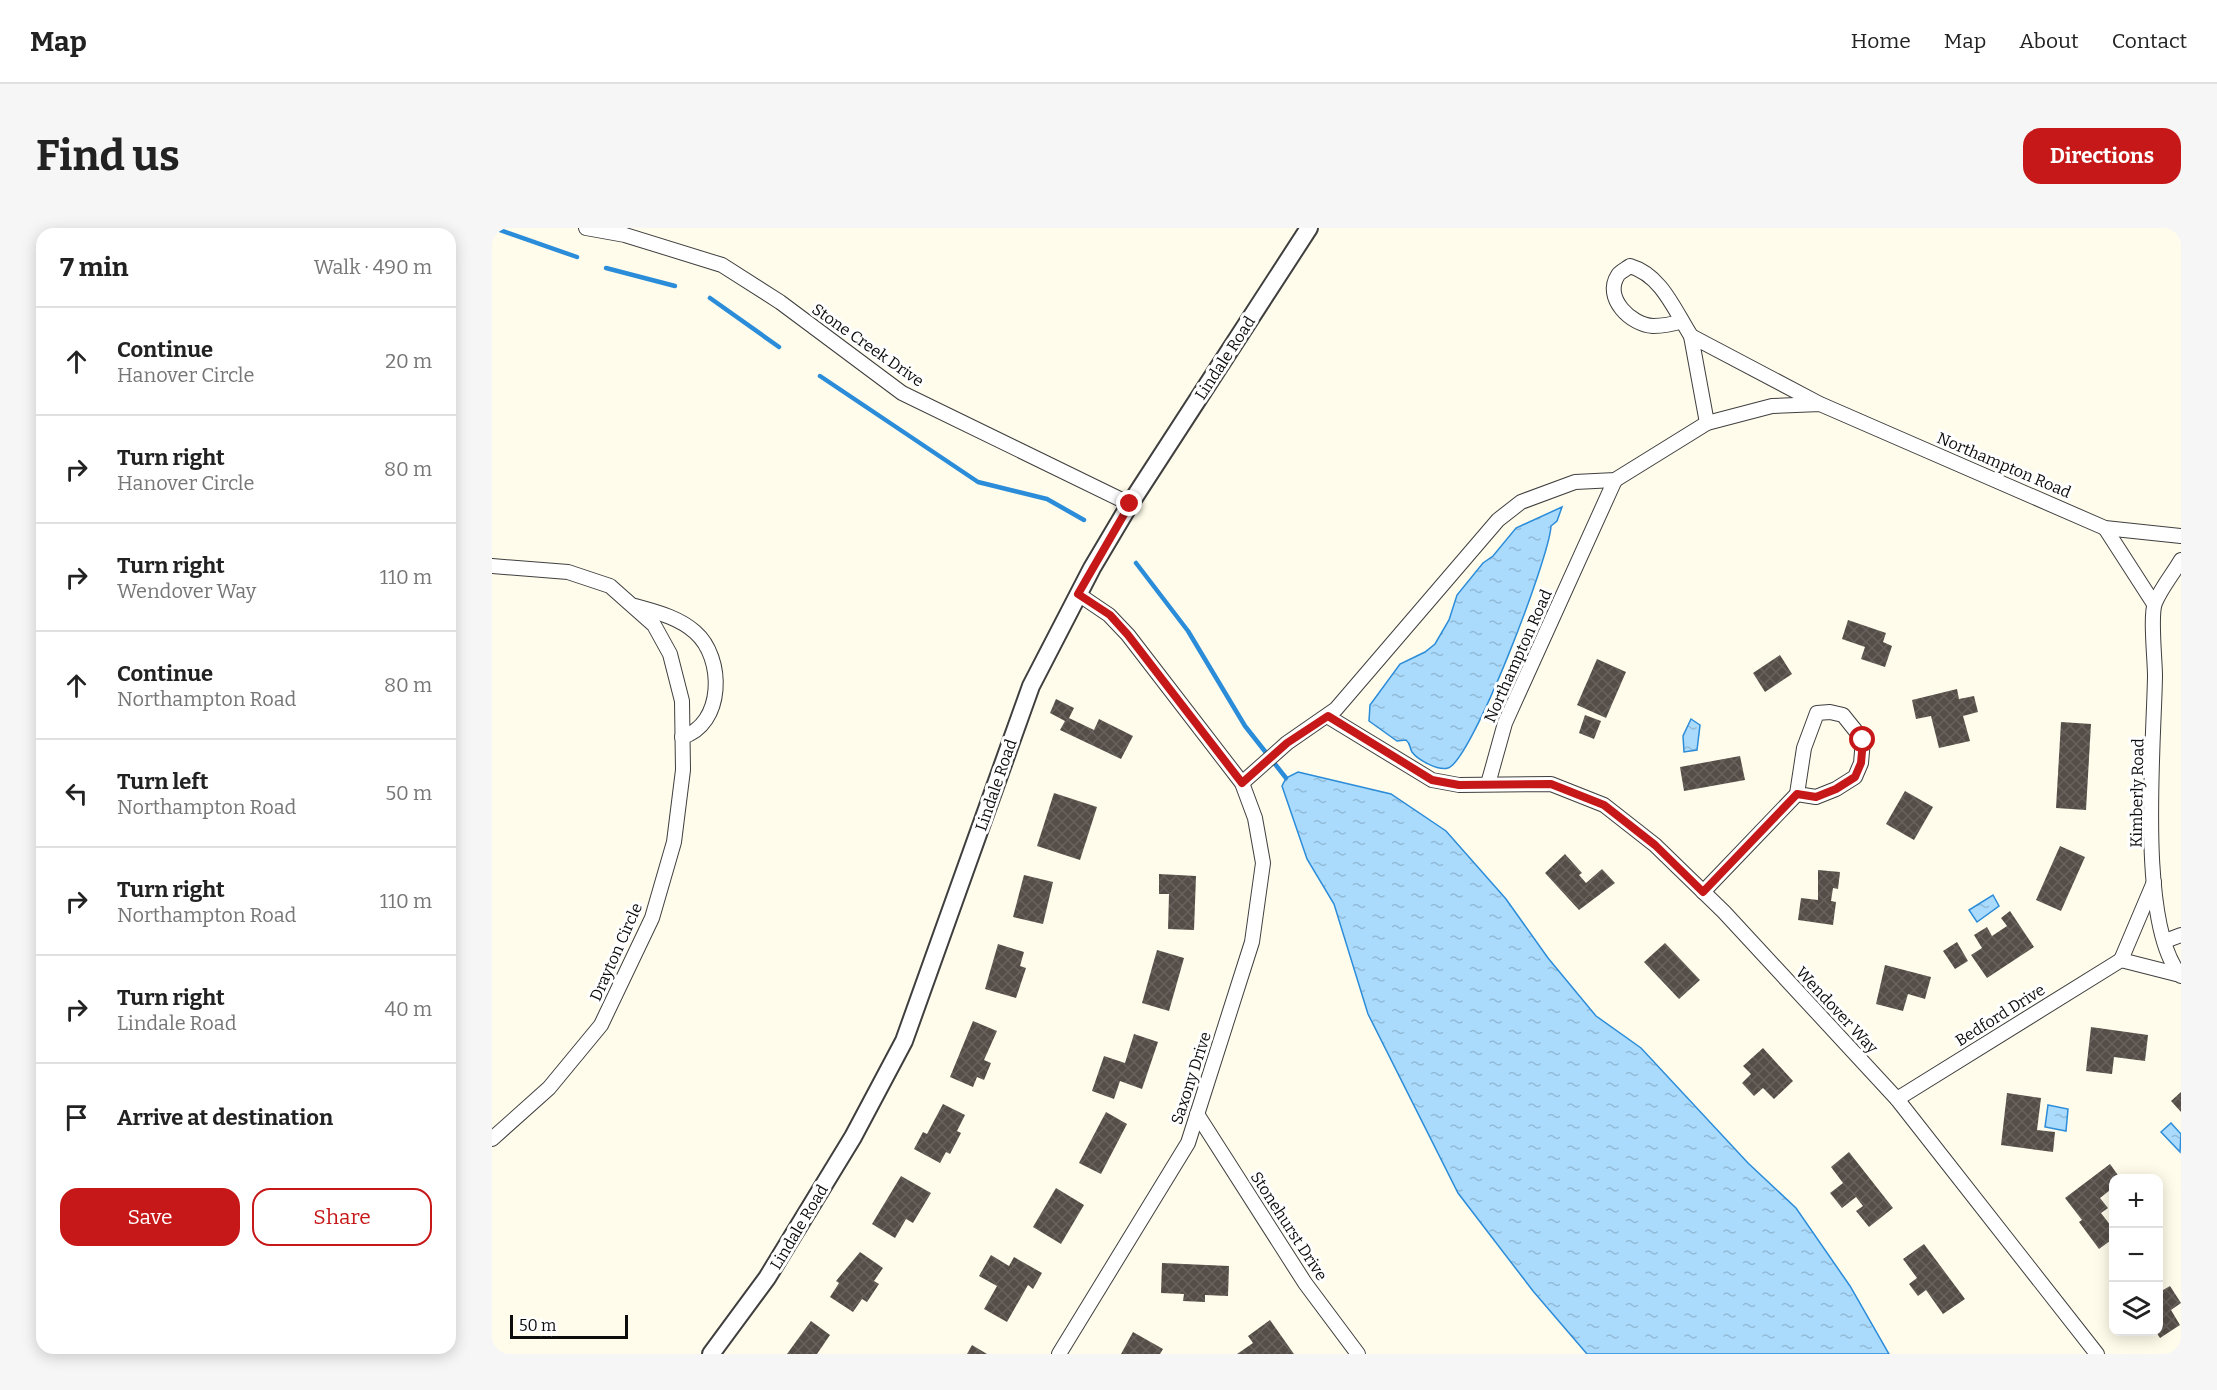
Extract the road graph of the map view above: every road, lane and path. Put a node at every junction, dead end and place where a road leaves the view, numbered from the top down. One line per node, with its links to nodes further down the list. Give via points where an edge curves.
1 (586, 228): 3 (street, Stone Creek Drive)
2 (1309, 228): 9 (street, Lindale Road)
3 (605, 230): 9 (street, Stone Creek Drive, via 722,266 780,302 902,393)
4 (1682, 321): 4 (street, via 1656,280 1629,266 1618,275 1613,290 1620,308 1634,319 1652,326); 5 (street)
5 (1691, 336): 6 (street, Northampton Road); 7 (street)
6 (1820, 404): 7 (street, Northampton Road, via 1772,406); 10 (street, Northampton Road)
7 (1707, 423): 8 (street, Northampton Road)
8 (1615, 480): 17 (street, Northampton Road, via 1575,482 1521,502 1498,520); 20 (street, Northampton Road, via 1504,723)
9 (1130, 504): 14 (street, Lindale Road)
10 (2105, 528): 11 (street, Northampton Road); 15 (street)
11 (2181, 536)
12 (2181, 560): 15 (street)
13 (492, 566): 16 (street, Drayton Circle, via 568,572 610,586)
14 (1078, 594): 19 (street, via 1110,615 1128,635); 31 (street, Lindale Road, via 1031,686 904,1041 853,1137 767,1278)
15 (2154, 604): 22 (street, Kimberly Road)
16 (635, 606): 18 (street, Drayton Circle, via 654,626 670,654 682,702); 18 (street, Drayton Circle, via 663,613 696,633 716,666 716,695 695,733)
17 (1328, 716): 19 (street, Northampton Road, via 1287,743); 20 (street, via 1432,780 1459,785)
18 (682, 737): 30 (street, Drayton Circle, via 683,770 674,842 652,918 601,1025 549,1088)
19 (1242, 783): 29 (street, Saxony Drive, via 1255,818 1262,871 1252,942)
20 (1488, 783): 23 (street, Wendover Way, via 1551,784 1604,805 1655,845)
21 (1797, 794): 21 (street, via 1804,748 1817,713 1843,716 1863,740 1855,777 1816,797); 23 (street)
22 (2154, 880): 25 (street, Kimberly Road); 26 (street)
23 (1703, 892): 28 (street, Wendover Way)
24 (2181, 935): 25 (street)
25 (2165, 941): 27 (street, Kimberly Road, via 2173,967)
26 (2121, 960): 27 (street); 28 (street, Bedford Drive)
27 (2180, 975)
28 (1897, 1099): 34 (street, Wendover Way)
29 (1197, 1114): 32 (street, Saxony Drive, via 1188,1143); 33 (street, Stonehurst Drive, via 1305,1283)
30 (492, 1139)
31 (711, 1354)
32 (1059, 1354)
33 (1358, 1354)
34 (2097, 1354)

